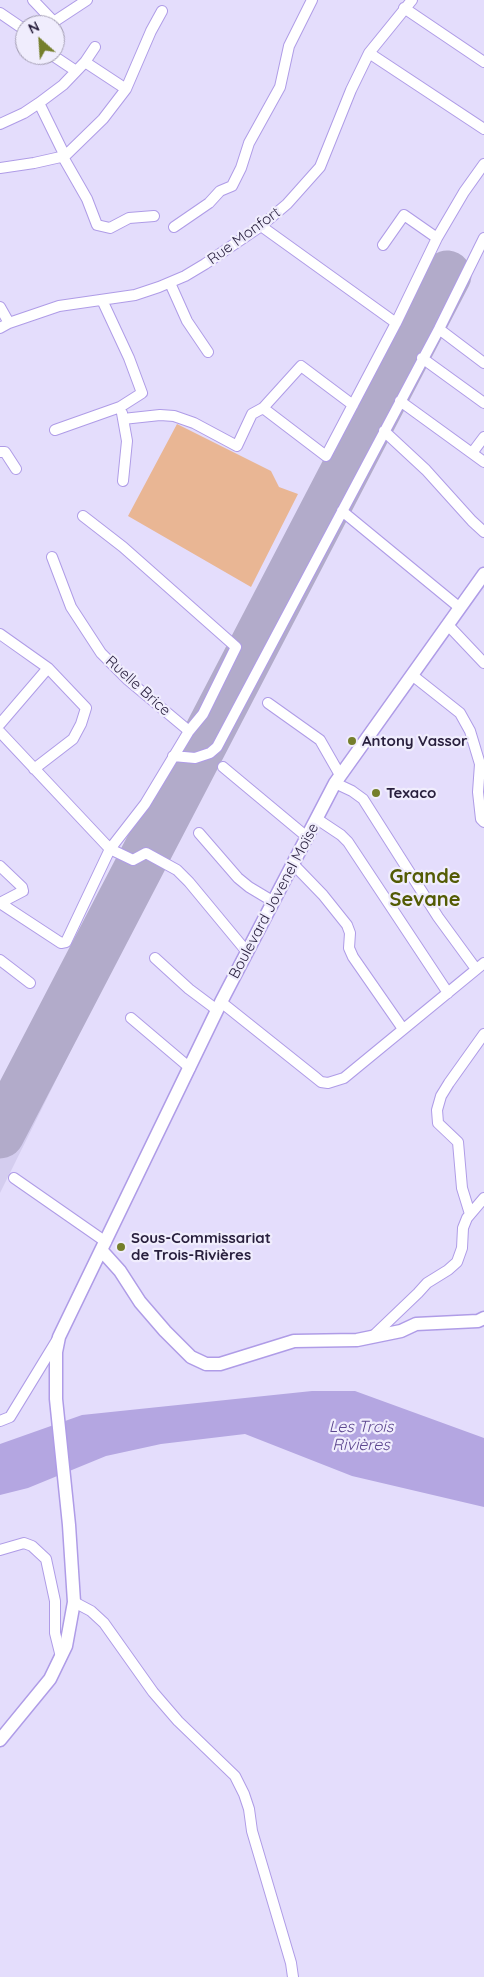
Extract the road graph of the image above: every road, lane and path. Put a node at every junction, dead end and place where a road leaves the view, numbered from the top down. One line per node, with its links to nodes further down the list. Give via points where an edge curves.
1 (33, 0): 7 (street)
2 (87, 0): 8 (street)
3 (312, 0): 25 (street, via 290,46 280,87 249,143 232,186 220,191)
4 (408, 4): 11 (street, Rue Monfort); 13 (street)
5 (162, 11): 16 (street)
6 (0, 13): 9 (street)
7 (44, 15)
8 (64, 15)
9 (15, 23)
10 (95, 47): 12 (street)
11 (369, 53): 19 (street); 24 (street, Rue Monfort, via 320,167 294,197)
12 (84, 62): 15 (street); 16 (street)
13 (484, 62)
14 (65, 64): 15 (street)
15 (76, 71): 17 (street)
16 (126, 89): 20 (street, via 103,119)
17 (39, 103): 18 (street); 20 (street)
18 (0, 124)
19 (484, 129)
20 (64, 156): 22 (street); 23 (street, via 97,225 110,228 129,218)
21 (484, 164): 26 (street)
22 (0, 168)
23 (154, 216)
24 (261, 226): 29 (street, Rue Monfort); 32 (street)
25 (174, 228)
26 (437, 238): 28 (street, via 404,216); 32 (street)
27 (484, 238): 34 (street)
28 (383, 245)
29 (170, 283): 30 (street, Rue Monfort, via 135,295); 35 (street, via 188,321)
30 (102, 300): 33 (street, Rue Monfort, via 59,306); 41 (street, via 142,393)
31 (0, 307): 33 (street)
32 (396, 323): 40 (street)
33 (5, 325)
34 (439, 329): 36 (street); 37 (street)
35 (208, 352)
36 (422, 358): 38 (street); 39 (street)
37 (484, 363)
38 (400, 401): 45 (street); 48 (street)
39 (484, 403)
40 (353, 405): 42 (street, via 301,366); 42 (street, via 326,456)
41 (120, 407): 43 (street); 44 (street)
42 (262, 408): 43 (street, via 252,414 237,446 174,416 160,414)
43 (124, 419): 51 (street, via 127,441)
44 (55, 430)
45 (384, 431): 52 (street); 54 (street)
46 (484, 437): 48 (street)
47 (0, 452): 50 (street, via 5,452)
48 (472, 454): 49 (street)
49 (484, 462)
50 (16, 469)
51 (123, 481)
52 (342, 511): 57 (street); 67 (street, via 217,747 195,758)
53 (83, 516): 65 (street, via 236,647 203,714)
54 (484, 532)
55 (52, 557): 65 (street, Ruelle Brice, via 71,607 101,653)
56 (484, 574): 57 (main road, Boulevard Jovenel Moïse)
57 (460, 608): 58 (main road, Boulevard Jovenel Moïse)
58 (448, 625): 60 (street); 62 (main road, Boulevard Jovenel Moïse)
59 (0, 635): 61 (street)
60 (484, 664)
61 (48, 668): 64 (street); 69 (street, via 86,708 73,739)
62 (412, 675): 70 (main road, Boulevard Jovenel Moïse); 72 (street, via 460,713 470,731 480,764 478,792)
63 (268, 703): 70 (street, via 320,740)
64 (0, 724)
65 (189, 731): 67 (street)
66 (0, 732): 69 (street)
67 (174, 756): 75 (street, via 145,804)
68 (223, 767): 74 (street)
69 (34, 769): 75 (street)
70 (338, 779): 71 (main road, Boulevard Jovenel Moïse); 83 (street, via 363,799 427,901)
71 (317, 819): 74 (main road, Boulevard Jovenel Moïse); 85 (street, via 348,842)
72 (484, 822)
73 (199, 834): 78 (street, via 238,878)
74 (308, 837): 76 (main road, Boulevard Jovenel Moïse)
75 (110, 849): 79 (street, via 66,942 61,943); 80 (street, via 132,860 146,853 176,870)
76 (294, 864): 78 (main road, Boulevard Jovenel Moïse); 88 (street, via 346,924 353,957)
77 (0, 866): 79 (street, via 23,891)
78 (274, 902): 80 (main road, Boulevard Jovenel Moïse)
79 (0, 903)
80 (247, 952): 86 (main road, Boulevard Jovenel Moïse)
81 (155, 958): 86 (street, via 189,989)
82 (0, 960): 84 (street)
83 (480, 966): 85 (street)
84 (30, 983)
85 (448, 993): 88 (street)
86 (219, 1006): 88 (street, via 321,1082 328,1083 344,1078); 90 (main road, Boulevard Jovenel Moïse)
87 (131, 1018): 90 (street)
88 (403, 1029)
89 (484, 1034): 93 (street, via 449,1082 436,1110 438,1123 458,1142 463,1194)
90 (190, 1068): 94 (main road, Boulevard Jovenel Moïse)
91 (14, 1178): 94 (street)
92 (484, 1198): 93 (street)
93 (470, 1214): 96 (street, via 463,1228 457,1262 427,1283)
94 (104, 1246): 96 (main road, via 140,1302 165,1331 191,1357 206,1364 220,1364 294,1341); 97 (main road, Boulevard Jovenel Moïse)
95 (484, 1318): 96 (main road, via 416,1324)
96 (372, 1337)
97 (59, 1338): 98 (street, via 10,1417); 100 (main road, Boulevard Jovenel Moïse, via 56,1399)
98 (0, 1421)
99 (0, 1550): 101 (street, via 24,1543 46,1559 55,1601 55,1633)
100 (74, 1602): 101 (main road, Boulevard Jovenel Moïse); 103 (street, via 104,1623 152,1692 178,1722 235,1776 249,1809 252,1831)
101 (61, 1657): 102 (main road, Boulevard Jovenel Moïse, via 42,1690)
102 (0, 1740)
103 (293, 1977)

